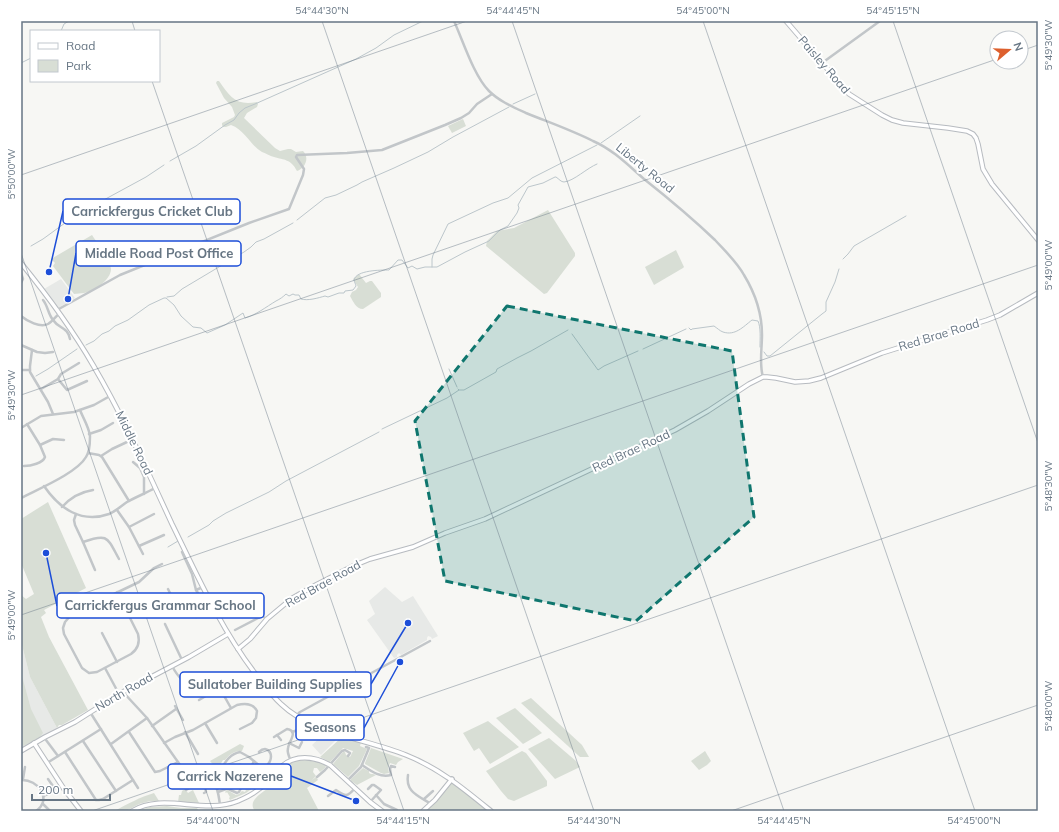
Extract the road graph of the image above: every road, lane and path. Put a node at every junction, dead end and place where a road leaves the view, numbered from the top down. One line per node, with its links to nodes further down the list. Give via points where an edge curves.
1 (454, 21): 5 (street, Liberty Road, via 478,74)
2 (786, 21): 4 (street, Paisley Road)
3 (880, 21): 4 (street)
4 (822, 63): 6 (street, Paisley Road, via 849,94 892,120 973,134 978,144 983,169 992,184)
5 (492, 94): 12 (street, via 461,118 385,150 297,155 304,169 289,209 120,276); 23 (street, Liberty Road, via 512,107 593,140 608,150 680,208 728,254 744,274 757,303 762,328)
6 (1038, 240)
7 (21, 263): 12 (street, Middle Road)
8 (21, 273): 9 (street)
9 (21, 283)
10 (1038, 293): 23 (street, Red Brae Road, via 987,320 882,353 821,378 796,382)
11 (43, 300): 15 (street)
12 (57, 310): 13 (street, Middle Road)
13 (60, 314): 15 (street); 27 (street, Middle Road, via 85,351)
14 (21, 316): 15 (street, via 41,325 46,325)
15 (52, 320): 16 (street, via 69,334)
16 (70, 339)
17 (21, 345): 18 (street)
18 (32, 350): 19 (street); 22 (street)
19 (53, 352)
20 (79, 363): 24 (street, via 61,374)
21 (21, 370): 22 (street)
22 (30, 370): 26 (street)
23 (763, 377): 68 (street, Red Brae Road, via 675,430 496,514 413,547 353,566 291,599)
24 (58, 379): 25 (street, via 67,390); 26 (street)
25 (87, 381)
26 (41, 389): 29 (street)
27 (110, 396): 28 (street); 42 (street, Middle Road)
28 (80, 410): 29 (street); 33 (street)
29 (53, 414): 31 (street, via 41,416)
30 (113, 423): 33 (street)
31 (27, 424): 32 (street); 36 (street)
32 (21, 428)
33 (89, 434): 37 (street)
34 (64, 440): 36 (street, via 53,439)
35 (127, 442): 38 (street)
36 (40, 445): 40 (street, via 45,455 44,459)
37 (88, 454): 38 (street); 41 (street, via 77,468)
38 (101, 456): 46 (street)
39 (133, 462): 44 (street, via 140,468 144,477)
40 (24, 466)
41 (44, 486): 45 (street); 47 (street)
42 (155, 488): 44 (street); 60 (street, Middle Road)
43 (93, 490): 47 (street, via 77,494)
44 (144, 494): 46 (street)
45 (21, 498)
46 (129, 501): 48 (street)
47 (62, 507): 49 (street)
48 (117, 510): 49 (street, via 99,516); 51 (street)
49 (76, 514): 53 (street, via 75,525)
50 (154, 514): 51 (street)
51 (129, 527): 54 (street)
52 (164, 535): 54 (street)
53 (83, 542): 57 (street, via 104,538); 59 (street)
54 (139, 546): 56 (street)
55 (182, 552): 62 (street)
56 (143, 554)
57 (119, 559)
58 (162, 564): 63 (street, via 139,582)
59 (95, 570)
60 (203, 587): 62 (street); 72 (street, Middle Road)
61 (168, 588): 64 (street)
62 (196, 590): 67 (street, via 208,610)
63 (116, 592): 66 (street); 78 (street, via 102,604 69,617 63,626 64,634 84,670 91,673)
64 (170, 593): 65 (street); 66 (street)
65 (175, 603)
66 (128, 614): 76 (street, via 138,634 138,643 134,652)
67 (196, 617)
68 (268, 619): 70 (street, via 262,616); 74 (street, Red Brae Road)
69 (165, 624): 75 (street)
70 (235, 630)
71 (102, 633): 76 (street)
72 (228, 634): 74 (street, Middle Road); 75 (street, North Road)
73 (430, 641): 85 (street)
74 (238, 649): 85 (street, Middle Road, via 274,698)
75 (182, 660): 77 (street, North Road)
76 (117, 662): 78 (street)
77 (172, 665): 79 (street, via 186,683 210,684); 80 (street, North Road)
78 (105, 668): 81 (street)
79 (218, 689): 82 (street); 83 (street)
80 (123, 691): 81 (street, North Road); 86 (street)
81 (119, 694): 84 (street, North Road)
82 (199, 700)
83 (231, 708): 88 (street); 91 (street, via 238,704 246,704 253,706 257,711 255,720)
84 (90, 712): 90 (street); 100 (street, North Road)
85 (296, 716): 130 (street, Middle Road, via 326,730 407,755)
86 (147, 718): 89 (street); 93 (street)
87 (183, 720): 89 (street, via 176,707)
88 (204, 723): 94 (street); 102 (street)
89 (152, 726): 101 (street)
90 (101, 729): 98 (street); 104 (street)
91 (240, 729)
92 (313, 730): 95 (street, via 310,736 298,730)
93 (128, 732): 104 (street); 114 (street, via 155,772)
94 (185, 732): 101 (street); 109 (street)
95 (292, 732): 97 (street, via 287,729 276,736); 103 (street)
96 (46, 740): 110 (street)
97 (281, 740)
98 (83, 741): 107 (street); 143 (street)
99 (302, 742): 103 (street, via 299,748)
100 (34, 743): 106 (street, North Road); 115 (street)
101 (164, 743): 114 (street)
102 (217, 743)
103 (289, 743): 113 (street)
104 (111, 744): 129 (street)
105 (366, 746): 117 (street, via 369,748)
106 (21, 751)
107 (65, 752): 110 (street); 143 (street, via 95,800)
108 (259, 752): 120 (street, via 266,749 270,753 270,761)
109 (198, 754)
110 (58, 756): 115 (street)
111 (348, 756): 116 (street, via 350,752 343,750)
112 (254, 761): 120 (street); 121 (street, via 238,752 231,756); 127 (street, via 248,773)
113 (290, 761): 116 (street, via 309,758); 124 (street)
114 (178, 762): 122 (street)
115 (47, 763): 159 (street)
116 (330, 765): 125 (street); 132 (street)
117 (362, 765): 119 (street, via 383,776 391,775 391,766); 132 (street)
118 (25, 767): 128 (street)
119 (395, 767)
120 (264, 769): 124 (street)
121 (222, 770)
122 (185, 772)
123 (408, 775): 151 (street, via 410,789)
124 (272, 776): 155 (street, via 251,795)
125 (317, 777)
126 (48, 779): 149 (street, via 55,789)
127 (255, 779): 134 (street); 135 (street)
128 (22, 780): 149 (street, via 36,785)
129 (133, 780): 137 (street); 143 (street)
130 (452, 780): 154 (street); 163 (street, Middle Road)
131 (204, 781): 142 (street); 145 (street); 146 (street, via 214,781)
132 (347, 781): 139 (street)
133 (226, 782): 138 (street, via 229,784)
134 (261, 782)
135 (253, 783)
136 (243, 784): 140 (street)
137 (138, 788)
138 (226, 788): 140 (street, via 236,794); 146 (street)
139 (355, 788): 150 (street, via 348,795 336,790); 152 (street)
140 (241, 789): 144 (street)
141 (368, 789): 148 (street, via 376,785 381,790)
142 (186, 790)
143 (116, 791)
144 (245, 791)
145 (206, 792)
146 (218, 792): 155 (street)
147 (432, 794): 151 (street)
148 (376, 795): 152 (street); 156 (street, via 384,804)
149 (43, 796): 153 (street)
150 (328, 796)
151 (424, 799): 154 (street)
152 (370, 802): 161 (street)
153 (42, 804): 157 (street); 158 (street)
154 (431, 804): 162 (street)
155 (220, 806): 160 (street, via 155,803)
156 (397, 810)
157 (36, 811)
158 (50, 811)
159 (81, 811)
160 (132, 811)
161 (382, 811)
162 (424, 811)
163 (491, 811)

